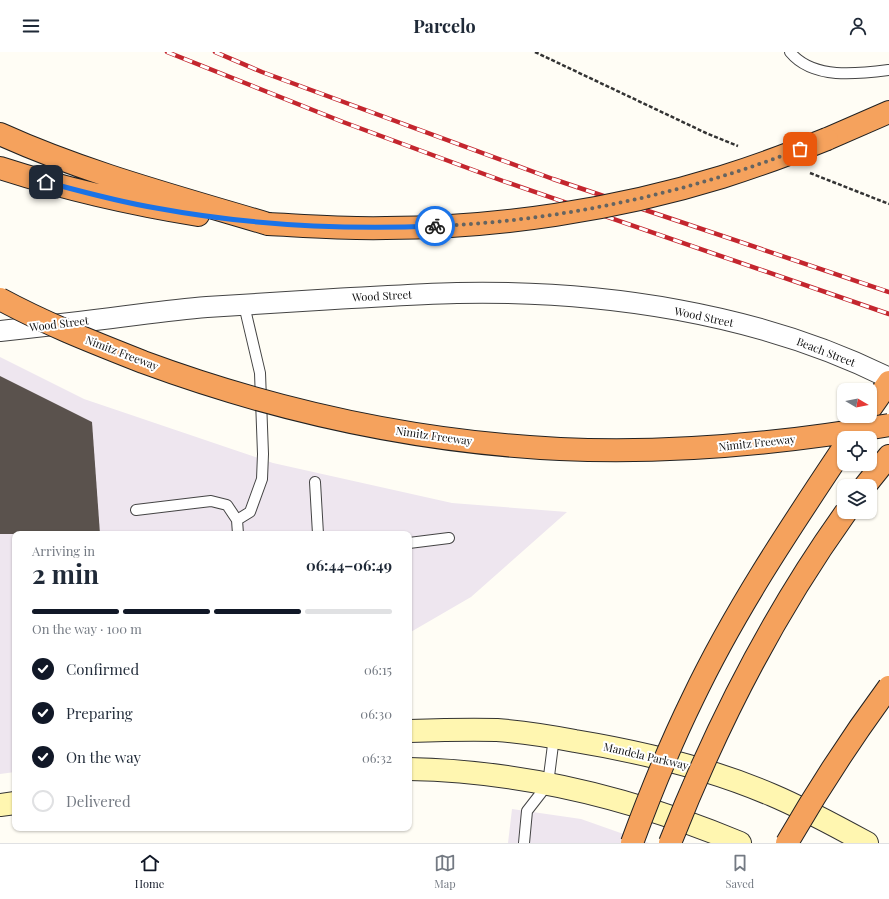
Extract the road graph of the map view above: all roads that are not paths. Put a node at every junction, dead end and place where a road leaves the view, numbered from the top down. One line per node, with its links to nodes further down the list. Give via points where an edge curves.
1 (790, 52): 2 (lane, via 794,58 827,72 853,74)
2 (889, 70)
3 (889, 112): 6 (highway, bridge, via 774,160 720,177 612,204 502,222 444,226 379,228)
4 (0, 134): 6 (highway, via 94,171)
5 (0, 168): 6 (highway, via 100,197 149,207)
6 (268, 224)
7 (0, 299): 14 (highway, Nimitz Freeway, bridge, via 114,351 221,389 334,418 444,438 558,449 674,449 788,440)
8 (244, 305): 9 (street, Wood Street, via 458,293 560,296 657,307 709,316); 10 (street, Wood Street, via 206,307); 21 (lane, via 260,373 262,479 250,512)
9 (762, 330): 11 (street, Beach Street, via 842,357)
10 (0, 331)
11 (889, 378)
12 (889, 382): 13 (highway)
13 (877, 399)
14 (889, 426)
15 (889, 456): 17 (highway)
16 (837, 458): 34 (highway, bridge, via 777,550 719,647 669,750)
17 (871, 479)
18 (316, 482): 23 (lane)
19 (136, 510): 21 (lane, via 211,501 227,505)
20 (841, 519): 35 (highway, bridge, via 795,588 737,691 710,746)
21 (237, 520): 22 (lane)
22 (238, 531)
23 (318, 531)
24 (449, 538): 25 (lane)
25 (412, 543)
26 (889, 687): 37 (highway, bridge, via 836,764)
27 (412, 731): 28 (main road, Mandela Parkway, via 497,730)
28 (554, 737): 30 (lane); 38 (main road, Mandela Parkway, via 666,759 719,775 772,795)
29 (412, 769): 30 (main road, via 494,775)
30 (548, 784): 33 (lane, via 527,811); 36 (main road, via 601,795 651,810)
31 (12, 803): 32 (main road)
32 (0, 805)
33 (524, 843)
34 (632, 843)
35 (670, 843)
36 (740, 843)
37 (787, 843)
38 (867, 843)

